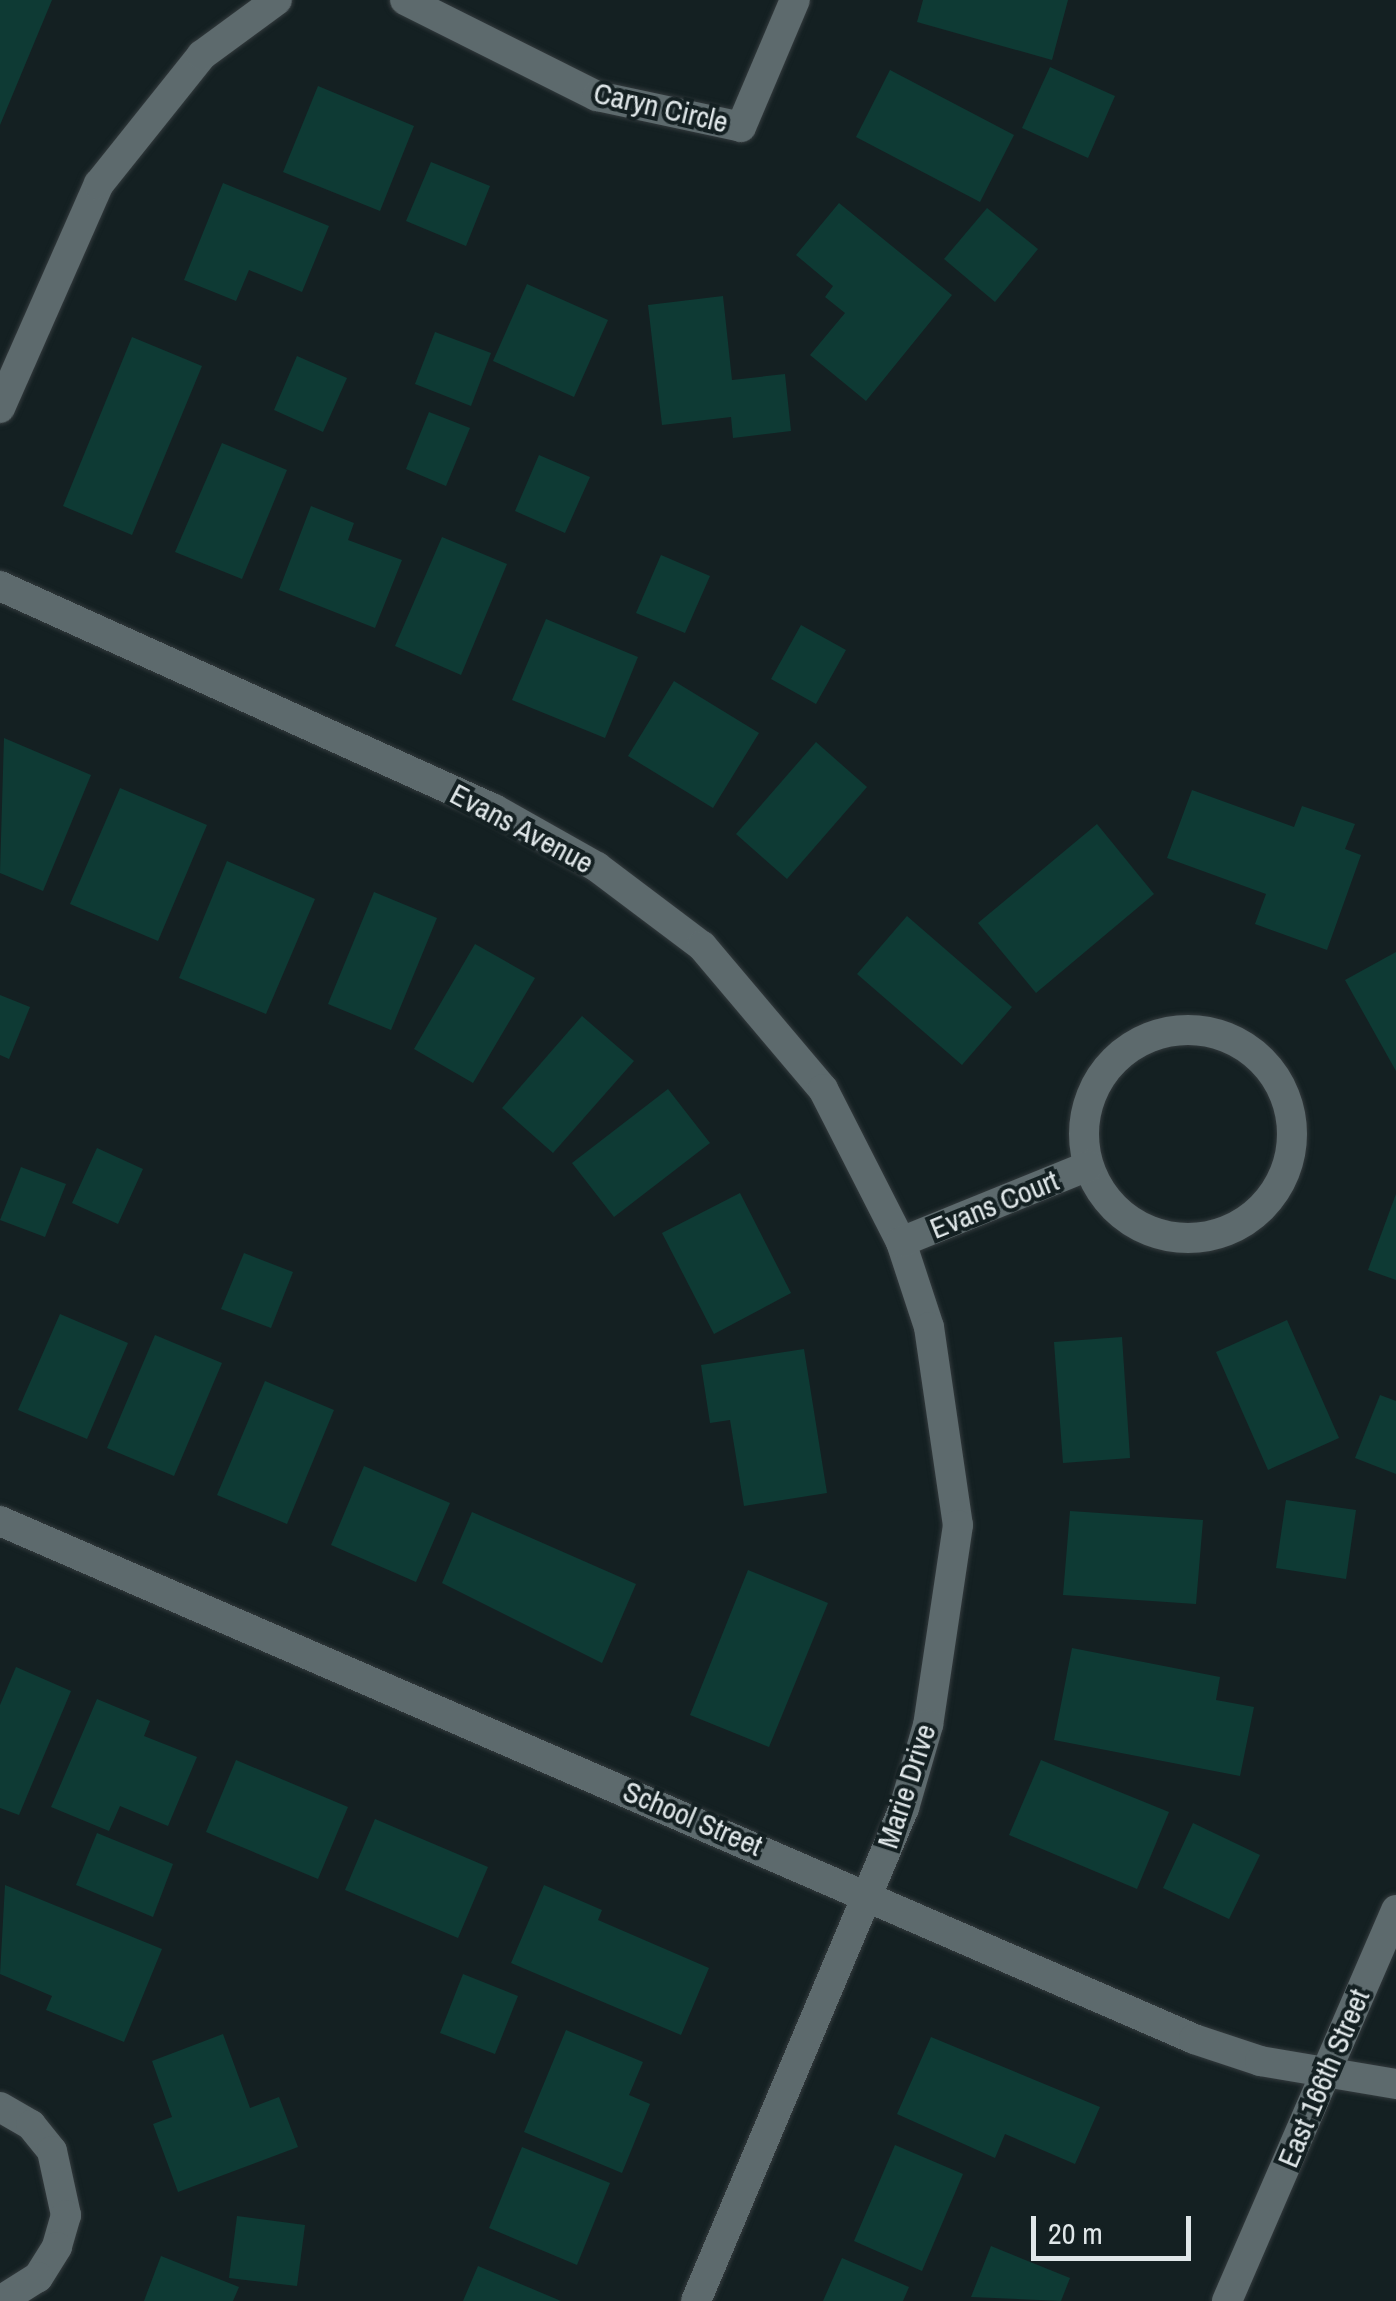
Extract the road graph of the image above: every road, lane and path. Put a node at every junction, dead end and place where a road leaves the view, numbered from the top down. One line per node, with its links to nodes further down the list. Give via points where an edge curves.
1 (277, 0): 4 (street, via 202,54 99,184)
2 (405, 0): 3 (street, Caryn Circle, via 597,96 741,127)
3 (795, 0)
4 (0, 408)
5 (0, 586): 7 (street, Evans Avenue, via 494,808 597,866 702,946 824,1088)
6 (1088, 1166): 6 (street, Evans Court, via 1083,1132 1106,1068 1164,1032 1198,1029 1232,1038 1281,1084 1292,1118 1292,1153 1280,1185 1258,1212 1229,1231 1195,1239 1161,1236 1129,1222 1104,1197); 7 (street, Evans Court)
7 (901, 1242): 9 (street, Marie Drive, via 930,1327 958,1526 928,1726)
8 (0, 1521): 9 (street, School Street)
9 (869, 1894): 11 (street, School Street, via 1194,2039 1260,2061); 15 (street, Marie Drive)
10 (1396, 1910): 11 (street, East 166th Street)
11 (1327, 2070): 12 (street, School Street); 16 (street, East 166th Street)
12 (1396, 2084)
13 (0, 2108): 14 (street, via 31,2125 52,2151 66,2215 38,2277)
14 (0, 2300)
15 (696, 2301)
16 (1227, 2301)

